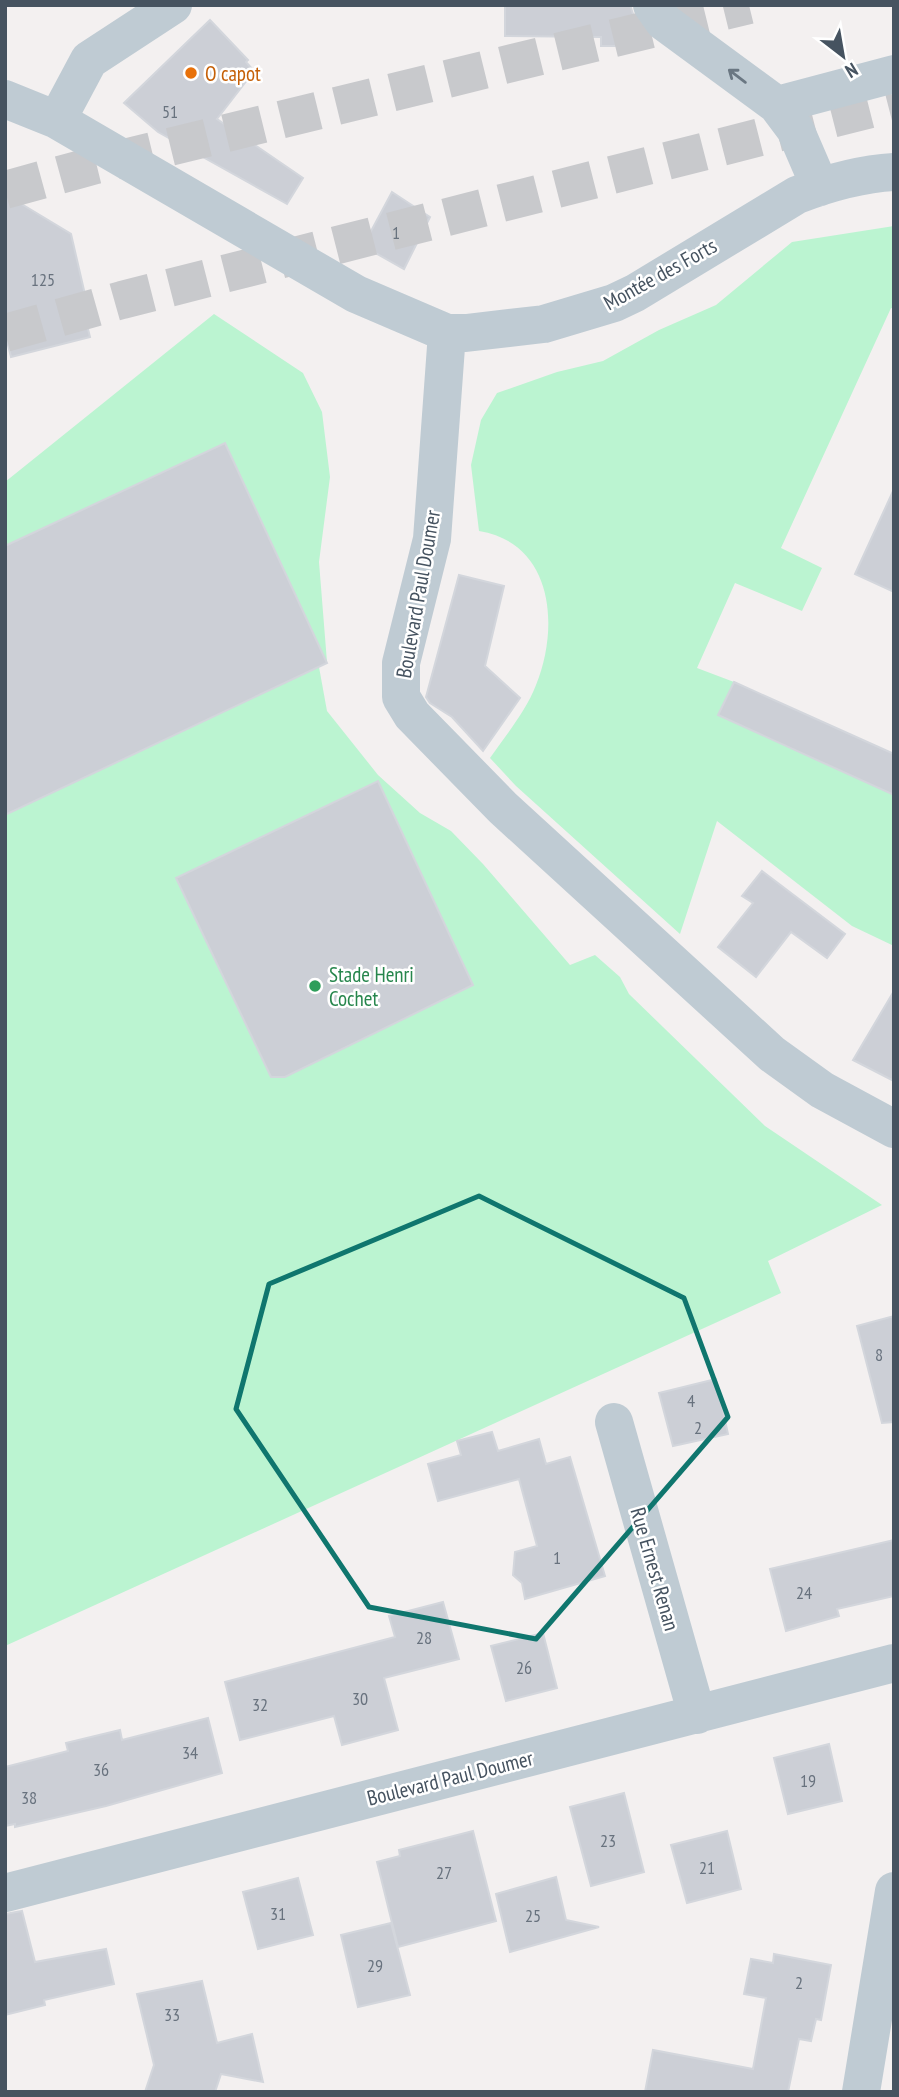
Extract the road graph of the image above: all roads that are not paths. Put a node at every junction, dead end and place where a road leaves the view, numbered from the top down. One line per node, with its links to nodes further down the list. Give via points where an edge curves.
1 (173, 5): 6 (street, via 89,60)
2 (652, 5): 5 (street, one-way to 2, via 664,22)
3 (894, 74): 5 (street)
4 (5, 99): 6 (street)
5 (777, 105): 8 (street, via 795,129)
6 (57, 120): 9 (street, via 356,294)
7 (894, 172): 8 (street, Montée des Forts)
8 (820, 187): 9 (street, Montée des Forts, via 768,211 614,303 544,324)
9 (447, 333): 10 (street, Boulevard Paul Doumer, via 432,539 401,663 401,696 412,715 503,808 772,1054 822,1090)
10 (894, 1129)
11 (614, 1422): 13 (street, Rue Ernest Renan)
12 (894, 1662): 13 (street, Boulevard Paul Doumer)
13 (697, 1715): 15 (street, Boulevard Paul Doumer)
14 (894, 1891): 16 (street)
15 (5, 1892)
16 (861, 2092)

